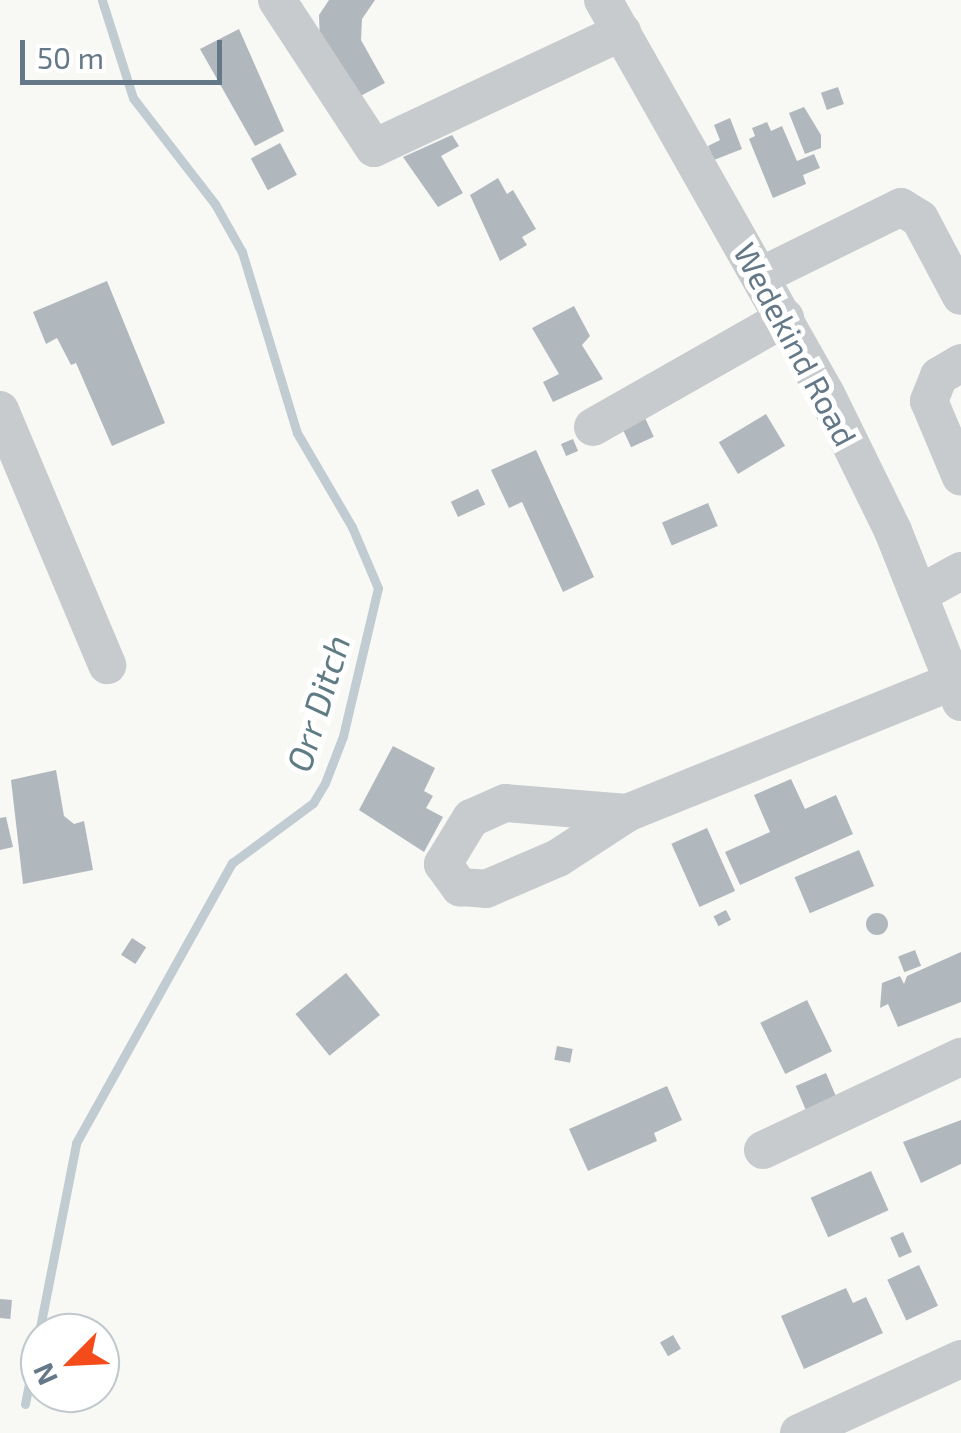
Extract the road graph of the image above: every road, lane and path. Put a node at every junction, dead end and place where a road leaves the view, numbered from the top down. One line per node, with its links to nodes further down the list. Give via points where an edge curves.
1 (277, 0): 2 (street, via 374,148)
2 (612, 16): 3 (street, Wedekind Road)
3 (761, 276): 4 (street, via 901,207 920,219); 5 (street, Wedekind Road)
4 (961, 296)
5 (785, 318): 8 (street); 11 (street, Wedekind Road)
6 (961, 364): 9 (street, via 934,381 929,401)
7 (0, 410): 12 (street)
8 (593, 427)
9 (961, 477)
10 (961, 571): 11 (street)
11 (919, 594): 13 (street, Wedekind Road)
12 (107, 665)
13 (957, 691): 14 (street)
14 (627, 813)
15 (961, 1057): 16 (street)
16 (763, 1150)
17 (961, 1359): 18 (street)
18 (799, 1433)

